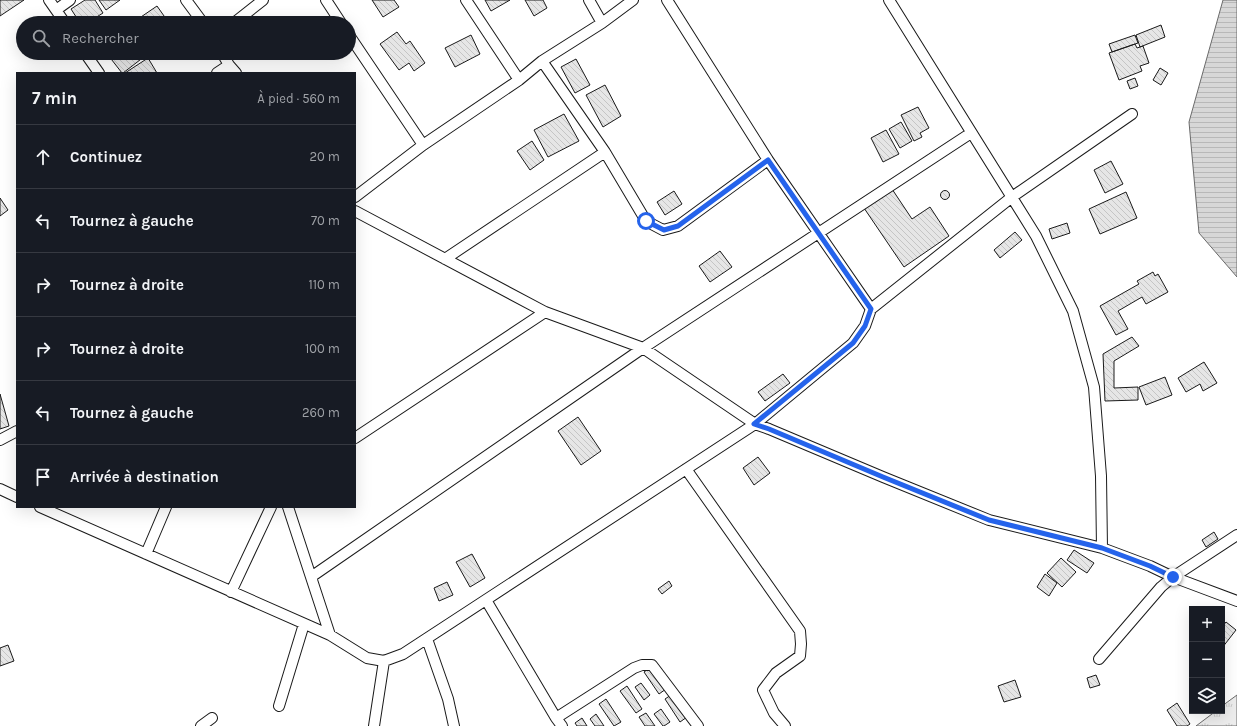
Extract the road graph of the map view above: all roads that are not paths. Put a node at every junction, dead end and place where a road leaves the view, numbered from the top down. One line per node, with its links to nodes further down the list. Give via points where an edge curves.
1 (49, 0): 11 (street)
2 (70, 0): 11 (street)
3 (186, 0): 13 (street)
4 (263, 0): 14 (street)
5 (326, 0): 15 (street)
6 (466, 0): 24 (street)
7 (589, 0): 16 (street)
8 (633, 0): 16 (street)
9 (667, 0): 29 (street)
10 (888, 0): 26 (street)
11 (56, 10): 12 (street)
12 (60, 16)
13 (198, 16)
14 (243, 16)
15 (336, 16)
16 (602, 23): 20 (street)
17 (356, 45): 27 (street)
18 (90, 60): 22 (street)
19 (226, 60): 21 (street)
20 (542, 61): 24 (street); 28 (street)
21 (232, 69): 23 (street)
22 (98, 72)
23 (222, 72)
24 (520, 80): 27 (street)
25 (1132, 114): 31 (street)
26 (971, 133): 31 (street); 33 (street)
27 (424, 145): 30 (street)
28 (604, 152): 29 (street, via 646,221 664,230 678,226); 34 (street)
29 (768, 160): 33 (street)
30 (356, 196)
31 (1012, 197): 35 (street); 50 (street, via 1036,236 1073,312 1094,387 1101,476)
32 (356, 212): 34 (street)
33 (818, 233): 35 (street); 37 (street)
34 (445, 258): 36 (street)
35 (871, 309): 38 (street, via 865,326 853,343)
36 (545, 312): 37 (street); 40 (street)
37 (643, 348): 38 (street); 52 (street)
38 (754, 424): 42 (street); 50 (street, via 989,520)
39 (16, 432): 41 (street)
40 (356, 437)
41 (0, 440)
42 (686, 469): 55 (street); 69 (street, via 800,631 800,656 776,673 763,690 774,713)
43 (0, 490): 44 (street)
44 (16, 497)
45 (42, 508): 51 (street)
46 (166, 508): 51 (street)
47 (271, 508): 54 (street)
48 (288, 508): 52 (street)
49 (1237, 535): 53 (street)
50 (1102, 548): 53 (street)
51 (146, 554): 54 (street)
52 (311, 577): 58 (street)
53 (1173, 577): 56 (street); 60 (street, via 1161,587)
54 (231, 592): 57 (street)
55 (486, 600): 59 (street); 64 (street)
56 (1237, 601)
57 (304, 624): 58 (street); 62 (street)
58 (330, 635): 61 (street, via 367,658)
59 (427, 639): 61 (street, via 403,654); 67 (street, via 448,699)
60 (1099, 658)
61 (384, 661): 66 (street)
62 (279, 706)
63 (212, 718): 65 (street)
64 (559, 722): 68 (street, via 634,668 652,665)
65 (201, 726)
66 (374, 726)
67 (454, 726)
68 (698, 726)
69 (785, 726)

